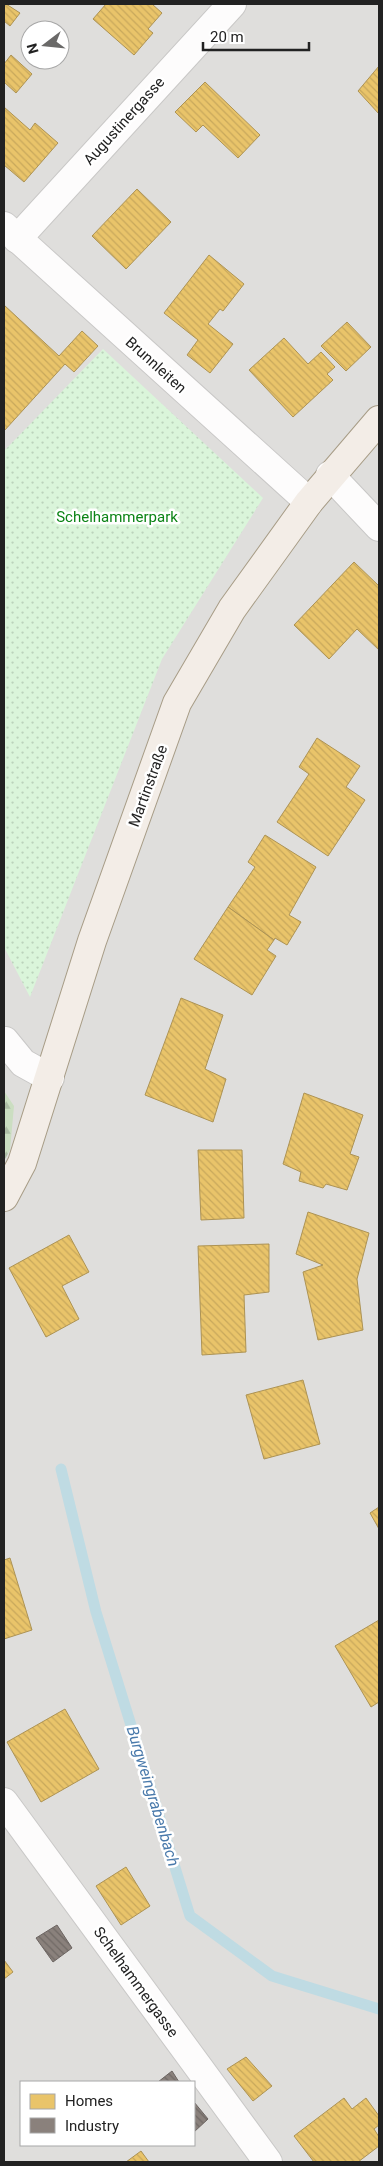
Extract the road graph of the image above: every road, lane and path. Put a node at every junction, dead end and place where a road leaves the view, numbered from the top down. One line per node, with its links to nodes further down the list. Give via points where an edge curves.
1 (232, 4): 2 (street, Augustinergasse)
2 (10, 233): 5 (street, Brunnleiten)
3 (379, 420): 4 (main road, Martinstraße)
4 (330, 476): 5 (main road, Martinstraße); 6 (street)
5 (309, 502): 8 (main road, Martinstraße, via 232,609 177,703 92,941)
6 (379, 527)
7 (5, 1041): 8 (street, via 23,1064)
8 (50, 1078): 9 (main road, Martinstraße, via 22,1163)
9 (4, 1198)
10 (4, 1802): 11 (street, Schelhammergasse)
11 (268, 2162)

